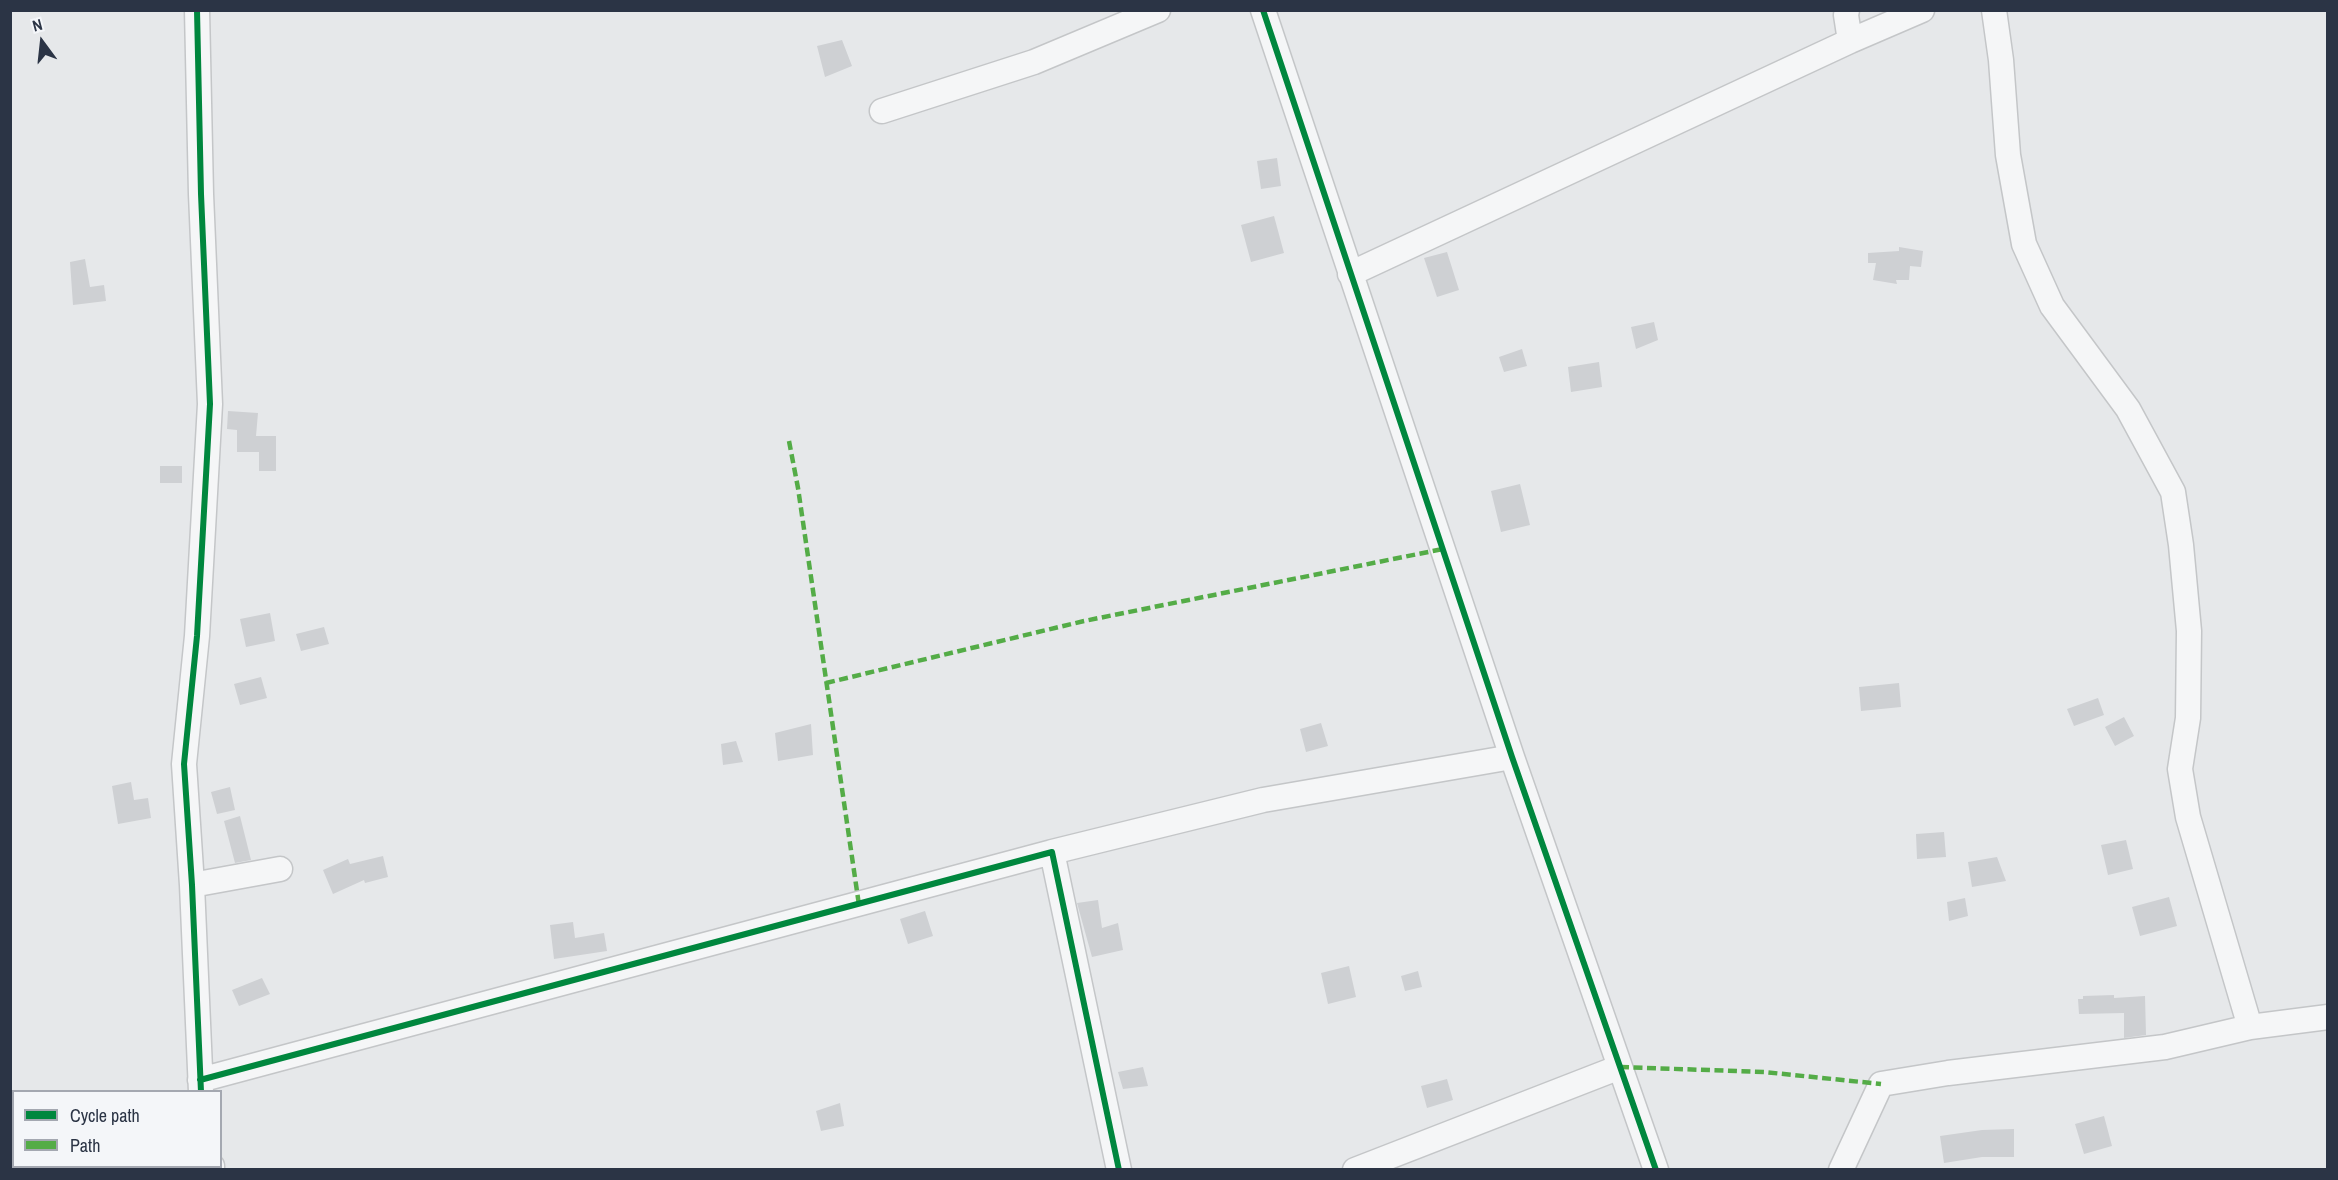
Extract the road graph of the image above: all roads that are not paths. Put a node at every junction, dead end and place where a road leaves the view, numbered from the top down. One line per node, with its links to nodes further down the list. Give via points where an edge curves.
1 (197, 10): 13 (street, via 210,404 197,636 184,764)
2 (1158, 10): 8 (street, via 1034,62)
3 (1263, 10): 9 (street)
4 (1847, 10): 7 (street)
5 (1923, 10): 7 (street)
6 (1994, 10): 15 (street, via 2008,155 2024,244 2052,306 2128,409 2173,492 2189,631 2188,718 2180,769 2188,817)
7 (1850, 41): 9 (street)
8 (882, 111)
9 (1350, 274): 10 (street)
10 (1512, 756): 11 (street, via 1263,800); 16 (street)
11 (1052, 852): 17 (street); 18 (street)
12 (280, 869): 13 (street)
13 (192, 885): 17 (street)
14 (2328, 1017): 15 (street)
15 (2250, 1026): 21 (street, via 2166,1047 1881,1084)
16 (1620, 1067): 19 (street); 20 (street)
17 (200, 1086)
18 (1119, 1170)
19 (1355, 1170)
20 (1656, 1170)
21 (1841, 1170)

